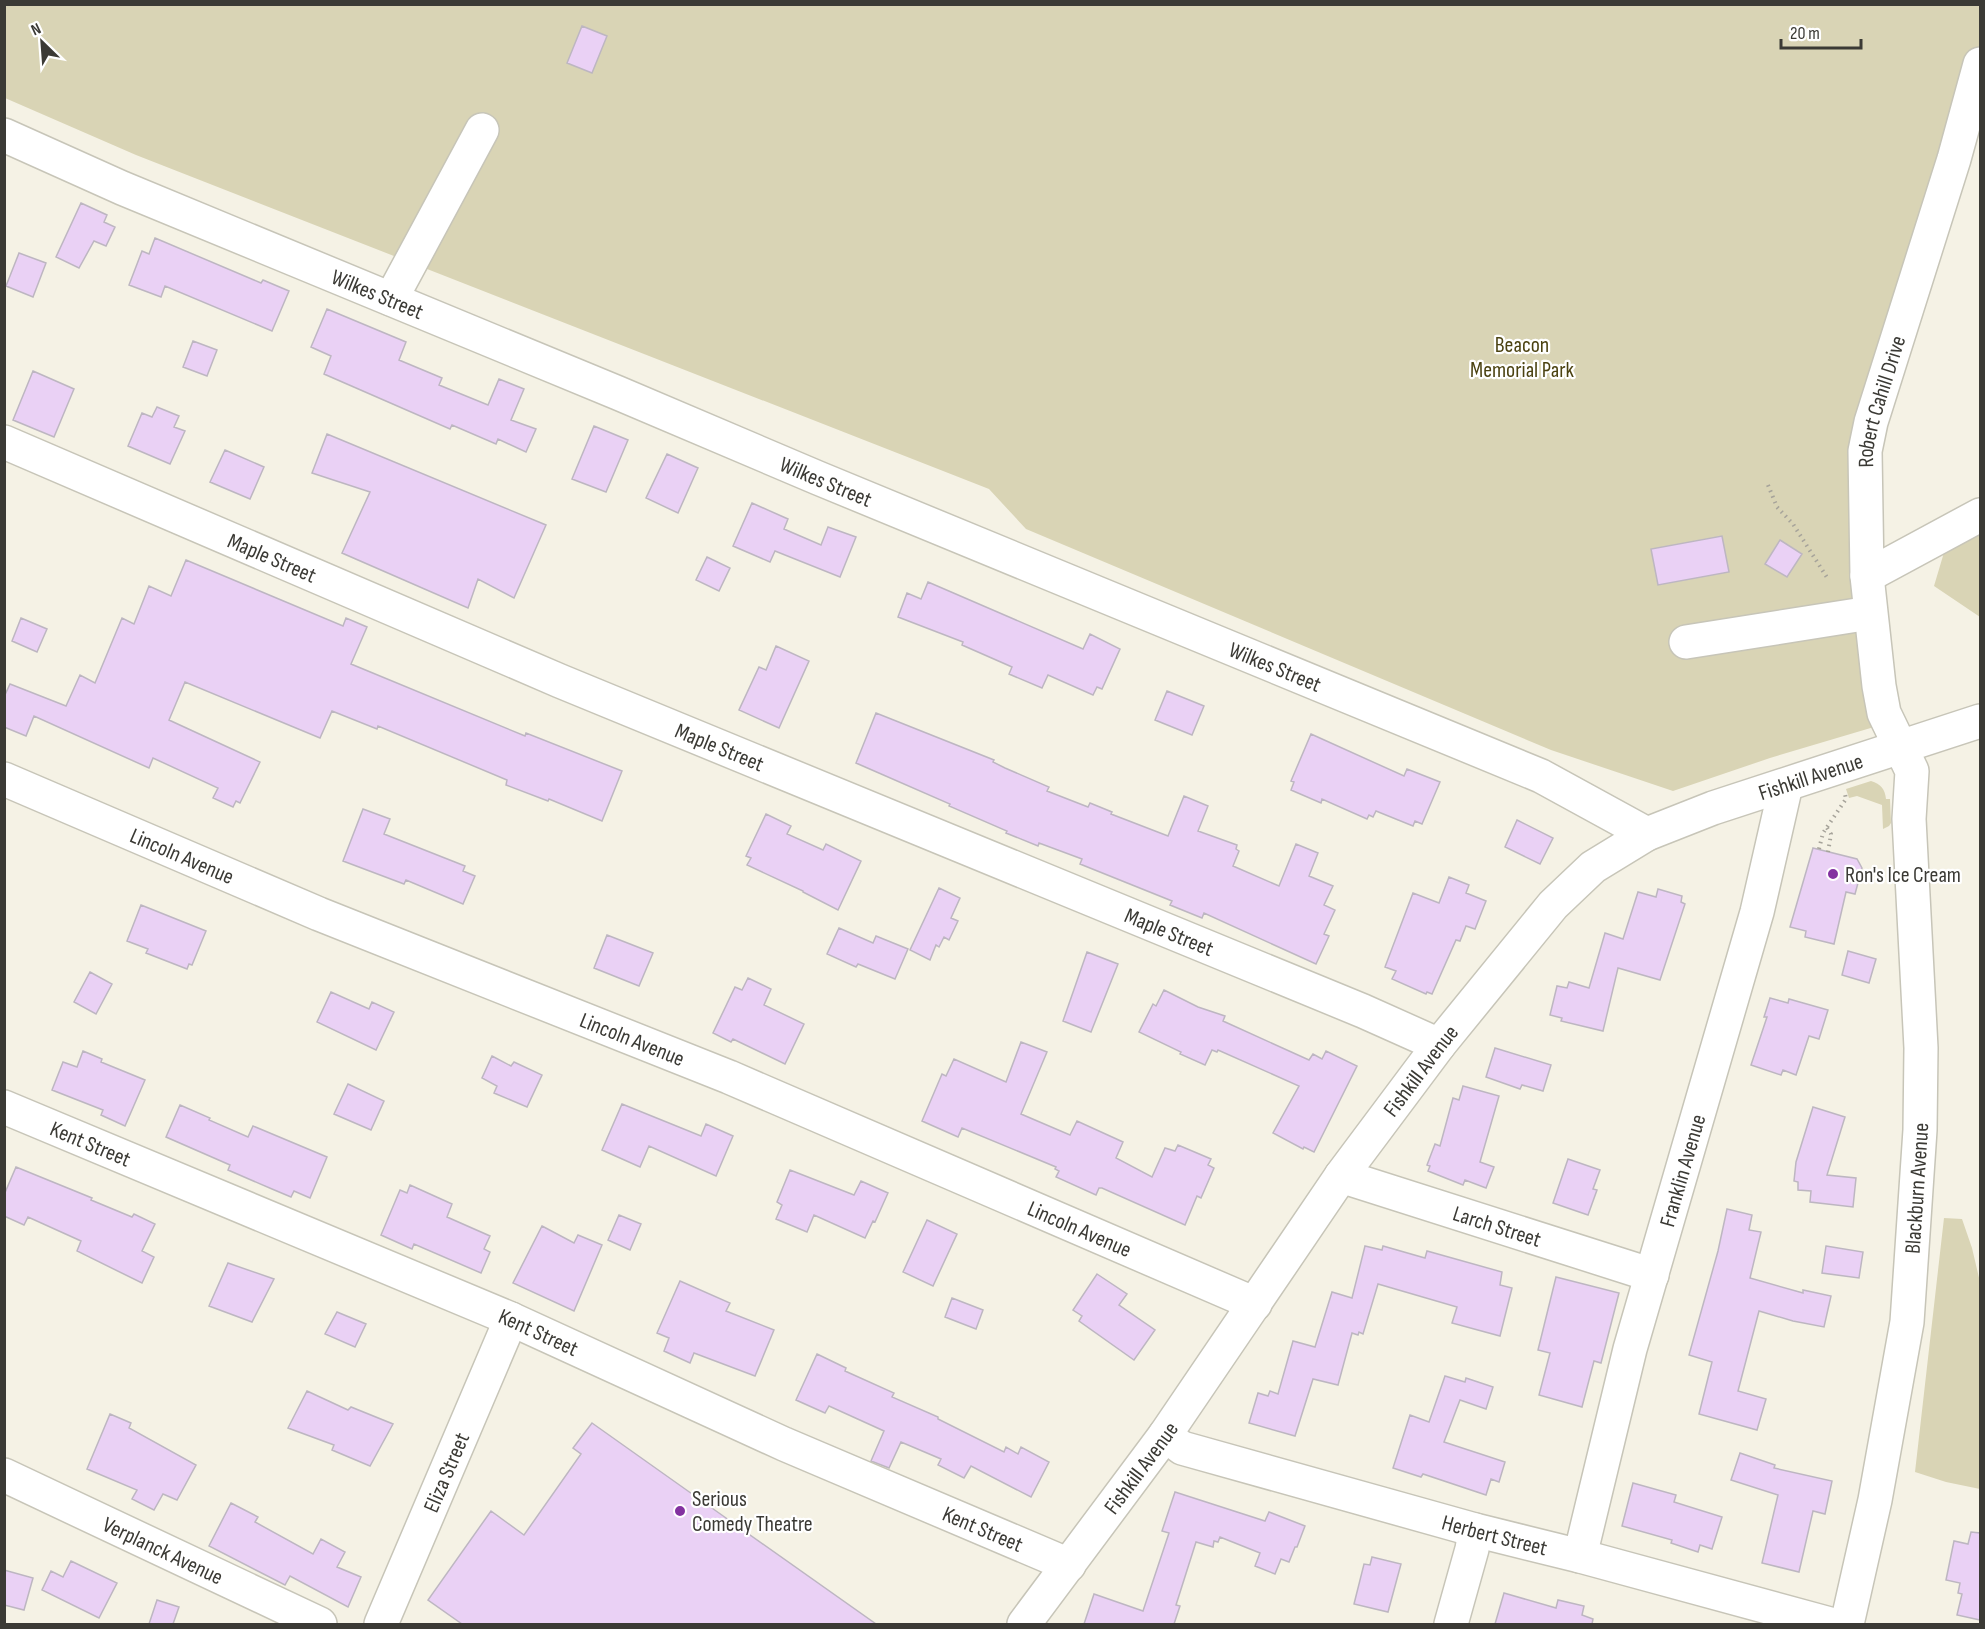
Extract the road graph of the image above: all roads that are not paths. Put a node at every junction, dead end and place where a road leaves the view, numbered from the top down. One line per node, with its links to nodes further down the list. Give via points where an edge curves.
1 (1980, 63): 7 (street, Robert Cahill Drive, via 1954,159 1871,422 1865,451)
2 (482, 130): 4 (street)
3 (4, 135): 4 (street, Wilkes Street)
4 (391, 299): 14 (street, Wilkes Street, via 1541,776)
5 (4, 442): 15 (street, Maple Street, via 560,681)
6 (1980, 515): 7 (street)
7 (1867, 576): 8 (street, Robert Cahill Drive)
8 (1870, 613): 9 (street); 11 (street, Robert Cahill Drive, via 1884,713)
9 (1686, 642)
10 (1980, 721): 11 (street, Fishkill Avenue)
11 (1900, 747): 13 (street, Fishkill Avenue); 31 (street, Blackburn Avenue, via 1912,771 1910,819 1921,1048 1920,1130 1907,1323 1875,1500)
12 (4, 779): 19 (street, Lincoln Avenue, via 319,914 729,1077)
13 (1786, 785): 14 (street, Fishkill Avenue); 18 (street, Franklin Avenue, via 1757,912)
14 (1647, 834): 15 (street, Fishkill Avenue, via 1593,867 1553,905)
15 (1439, 1045): 17 (street, Fishkill Avenue)
16 (4, 1107): 20 (street, Kent Street)
17 (1341, 1176): 18 (street, Larch Street); 19 (street, Fishkill Avenue)
18 (1652, 1275): 24 (street, Franklin Avenue)
19 (1255, 1304): 21 (street, Fishkill Avenue)
20 (511, 1318): 25 (street, Kent Street, via 784,1444); 27 (street, Eliza Street)
21 (1165, 1436): 23 (street, Herbert Street, via 1182,1448); 25 (street, Fishkill Avenue)
22 (4, 1475): 26 (street, Verplanck Avenue)
23 (1475, 1530): 24 (street, Herbert Street); 29 (street)
24 (1580, 1556): 30 (street, Herbert Street)
25 (1070, 1565): 28 (street, Fishkill Avenue)
26 (320, 1624)
27 (381, 1624)
28 (1024, 1624)
29 (1451, 1624)
30 (1830, 1624)
31 (1847, 1624)

